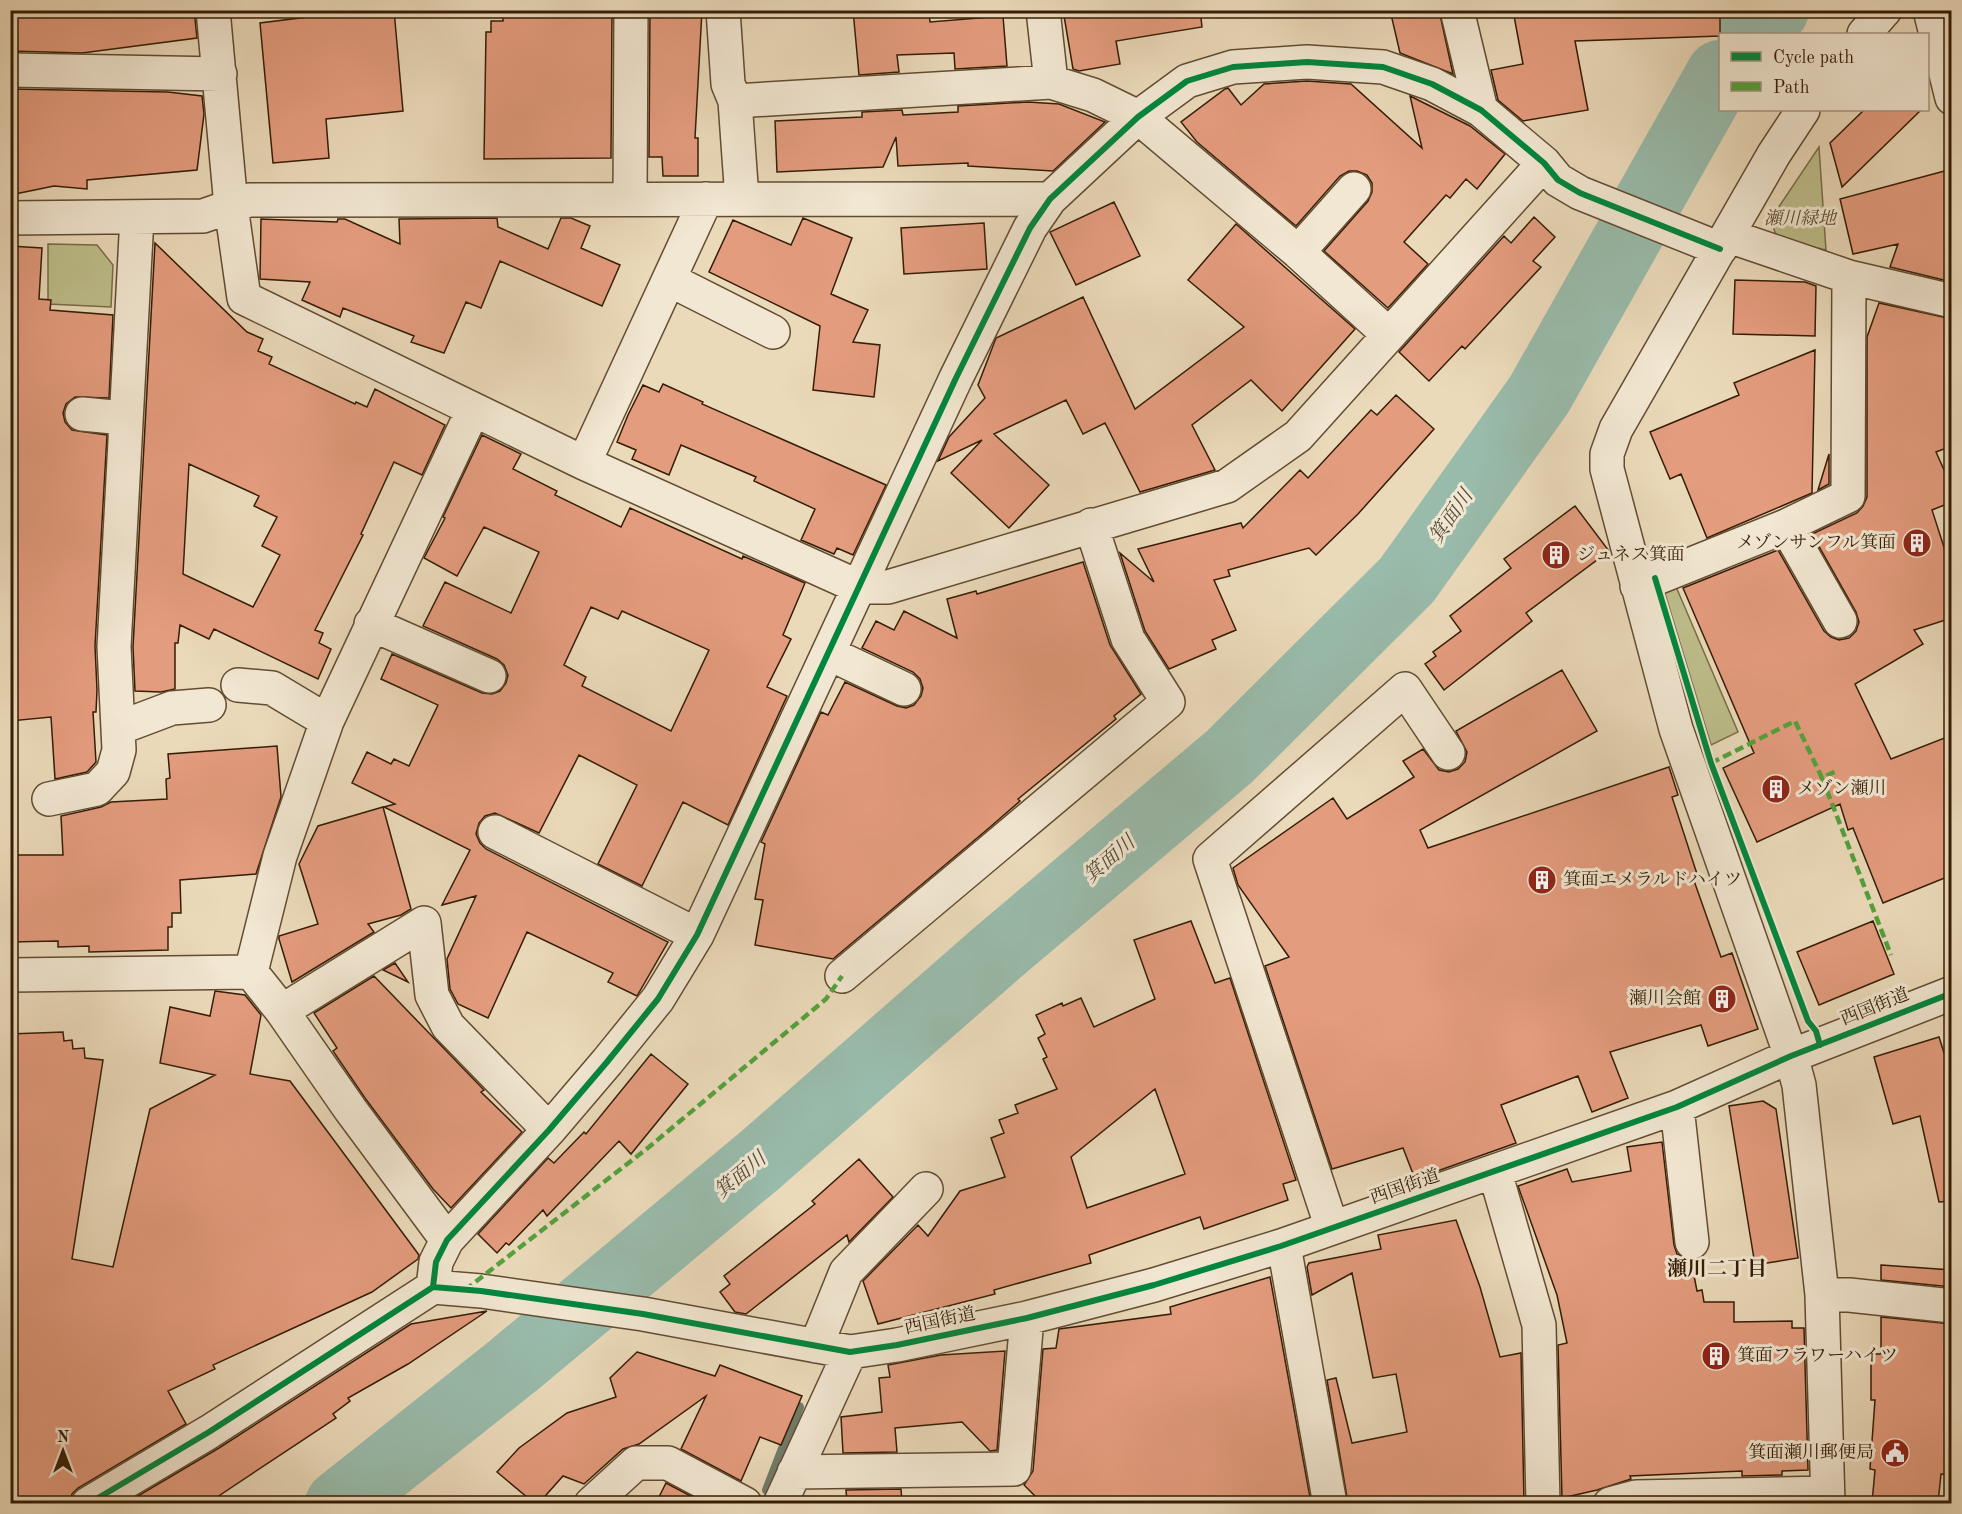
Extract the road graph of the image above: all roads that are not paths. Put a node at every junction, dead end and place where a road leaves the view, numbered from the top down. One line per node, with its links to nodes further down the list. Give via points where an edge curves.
1 (213, 10): 10 (street)
2 (631, 10): 19 (street)
3 (723, 10): 13 (street, via 728,84)
4 (1043, 10): 11 (street)
5 (1457, 10): 14 (street)
6 (1885, 10): 8 (street)
7 (1930, 10): 12 (street)
8 (1865, 33)
9 (10, 70): 10 (street)
10 (220, 74): 23 (street)
11 (1051, 82): 13 (street); 16 (street, via 1093,95)
12 (1952, 98)
13 (735, 101): 21 (street)
14 (1481, 110): 16 (street, via 1432,84 1383,67 1307,62 1233,68 1186,81); 17 (street)
15 (1802, 111): 26 (street)
16 (1138, 117): 22 (street); 27 (street)
17 (1544, 163): 26 (street, via 1558,180 1580,193); 32 (street)
18 (1354, 189): 27 (street)
19 (630, 199): 20 (street); 23 (street, via 249,200)
20 (706, 199): 21 (street); 29 (street)
21 (742, 199): 22 (street)
22 (1050, 199): 40 (street, via 1030,228)
23 (231, 206): 24 (street, via 203,216); 33 (street, via 244,298)
24 (138, 217): 25 (street); 35 (street)
25 (10, 218)
26 (1717, 242): 28 (street); 39 (street, via 1616,429 1607,454 1607,469)
27 (1298, 252): 32 (street)
28 (1849, 277): 30 (street); 38 (street, via 1848,496)
29 (670, 280): 31 (street); 36 (street)
30 (1952, 301)
31 (773, 332)
32 (1389, 335): 37 (street, via 1298,436 1227,486)
33 (473, 410): 36 (street); 42 (street)
34 (82, 414): 35 (street)
35 (124, 418): 49 (street, via 114,646)
36 (584, 464): 40 (street)
37 (1091, 525): 40 (street, via 888,587); 56 (street, via 1128,639 1168,702)
38 (1786, 526): 39 (street); 41 (street)
39 (1636, 586): 59 (street, via 1676,729)
40 (859, 587): 43 (street)
41 (1840, 621)
42 (371, 624): 44 (street); 48 (street)
43 (828, 653): 46 (street); 53 (street)
44 (489, 676)
45 (238, 685): 48 (street, via 272,688)
46 (904, 689)
47 (209, 705): 49 (street, via 172,708)
48 (327, 721): 54 (street, via 280,856)
49 (119, 728): 51 (street, via 113,772 97,789)
50 (1448, 753): 64 (street, via 1405,689 1210,859)
51 (49, 799)
52 (495, 832): 53 (street)
53 (697, 935): 61 (street, via 658,999)
54 (251, 972): 55 (street); 58 (street)
55 (10, 975)
56 (842, 976)
57 (1952, 993): 59 (street, 西国街道)
58 (282, 1011): 61 (street, via 424,923 432,996 448,1026); 65 (street)
59 (1791, 1056): 60 (street, 西国街道); 69 (street, via 1800,1097)
60 (1677, 1107): 62 (street, 西国街道); 66 (street)
61 (549, 1130): 65 (street)
62 (1495, 1172): 64 (street, 西国街道); 81 (street, via 1539,1325)
63 (926, 1188): 72 (street, via 846,1272)
64 (1332, 1228): 67 (street, 西国街道)
65 (447, 1240): 68 (street, via 436,1262)
66 (1692, 1242)
67 (1281, 1246): 71 (street, 西国街道); 80 (street)
68 (434, 1287): 72 (street, via 643,1314); 76 (street, via 209,1432)
69 (1822, 1295): 70 (street); 75 (street)
70 (1952, 1306)
71 (1027, 1318): 73 (street, 西国街道); 74 (street, via 1014,1469)
72 (816, 1346): 73 (street)
73 (850, 1352): 74 (street)
74 (794, 1472): 79 (street)
75 (1827, 1498): 82 (street, via 1636,1497)
76 (88, 1503)
77 (591, 1503): 78 (street, via 636,1463 668,1462)
78 (745, 1503)
79 (780, 1503)
80 (1330, 1503)
81 (1543, 1503)
82 (1610, 1503)

